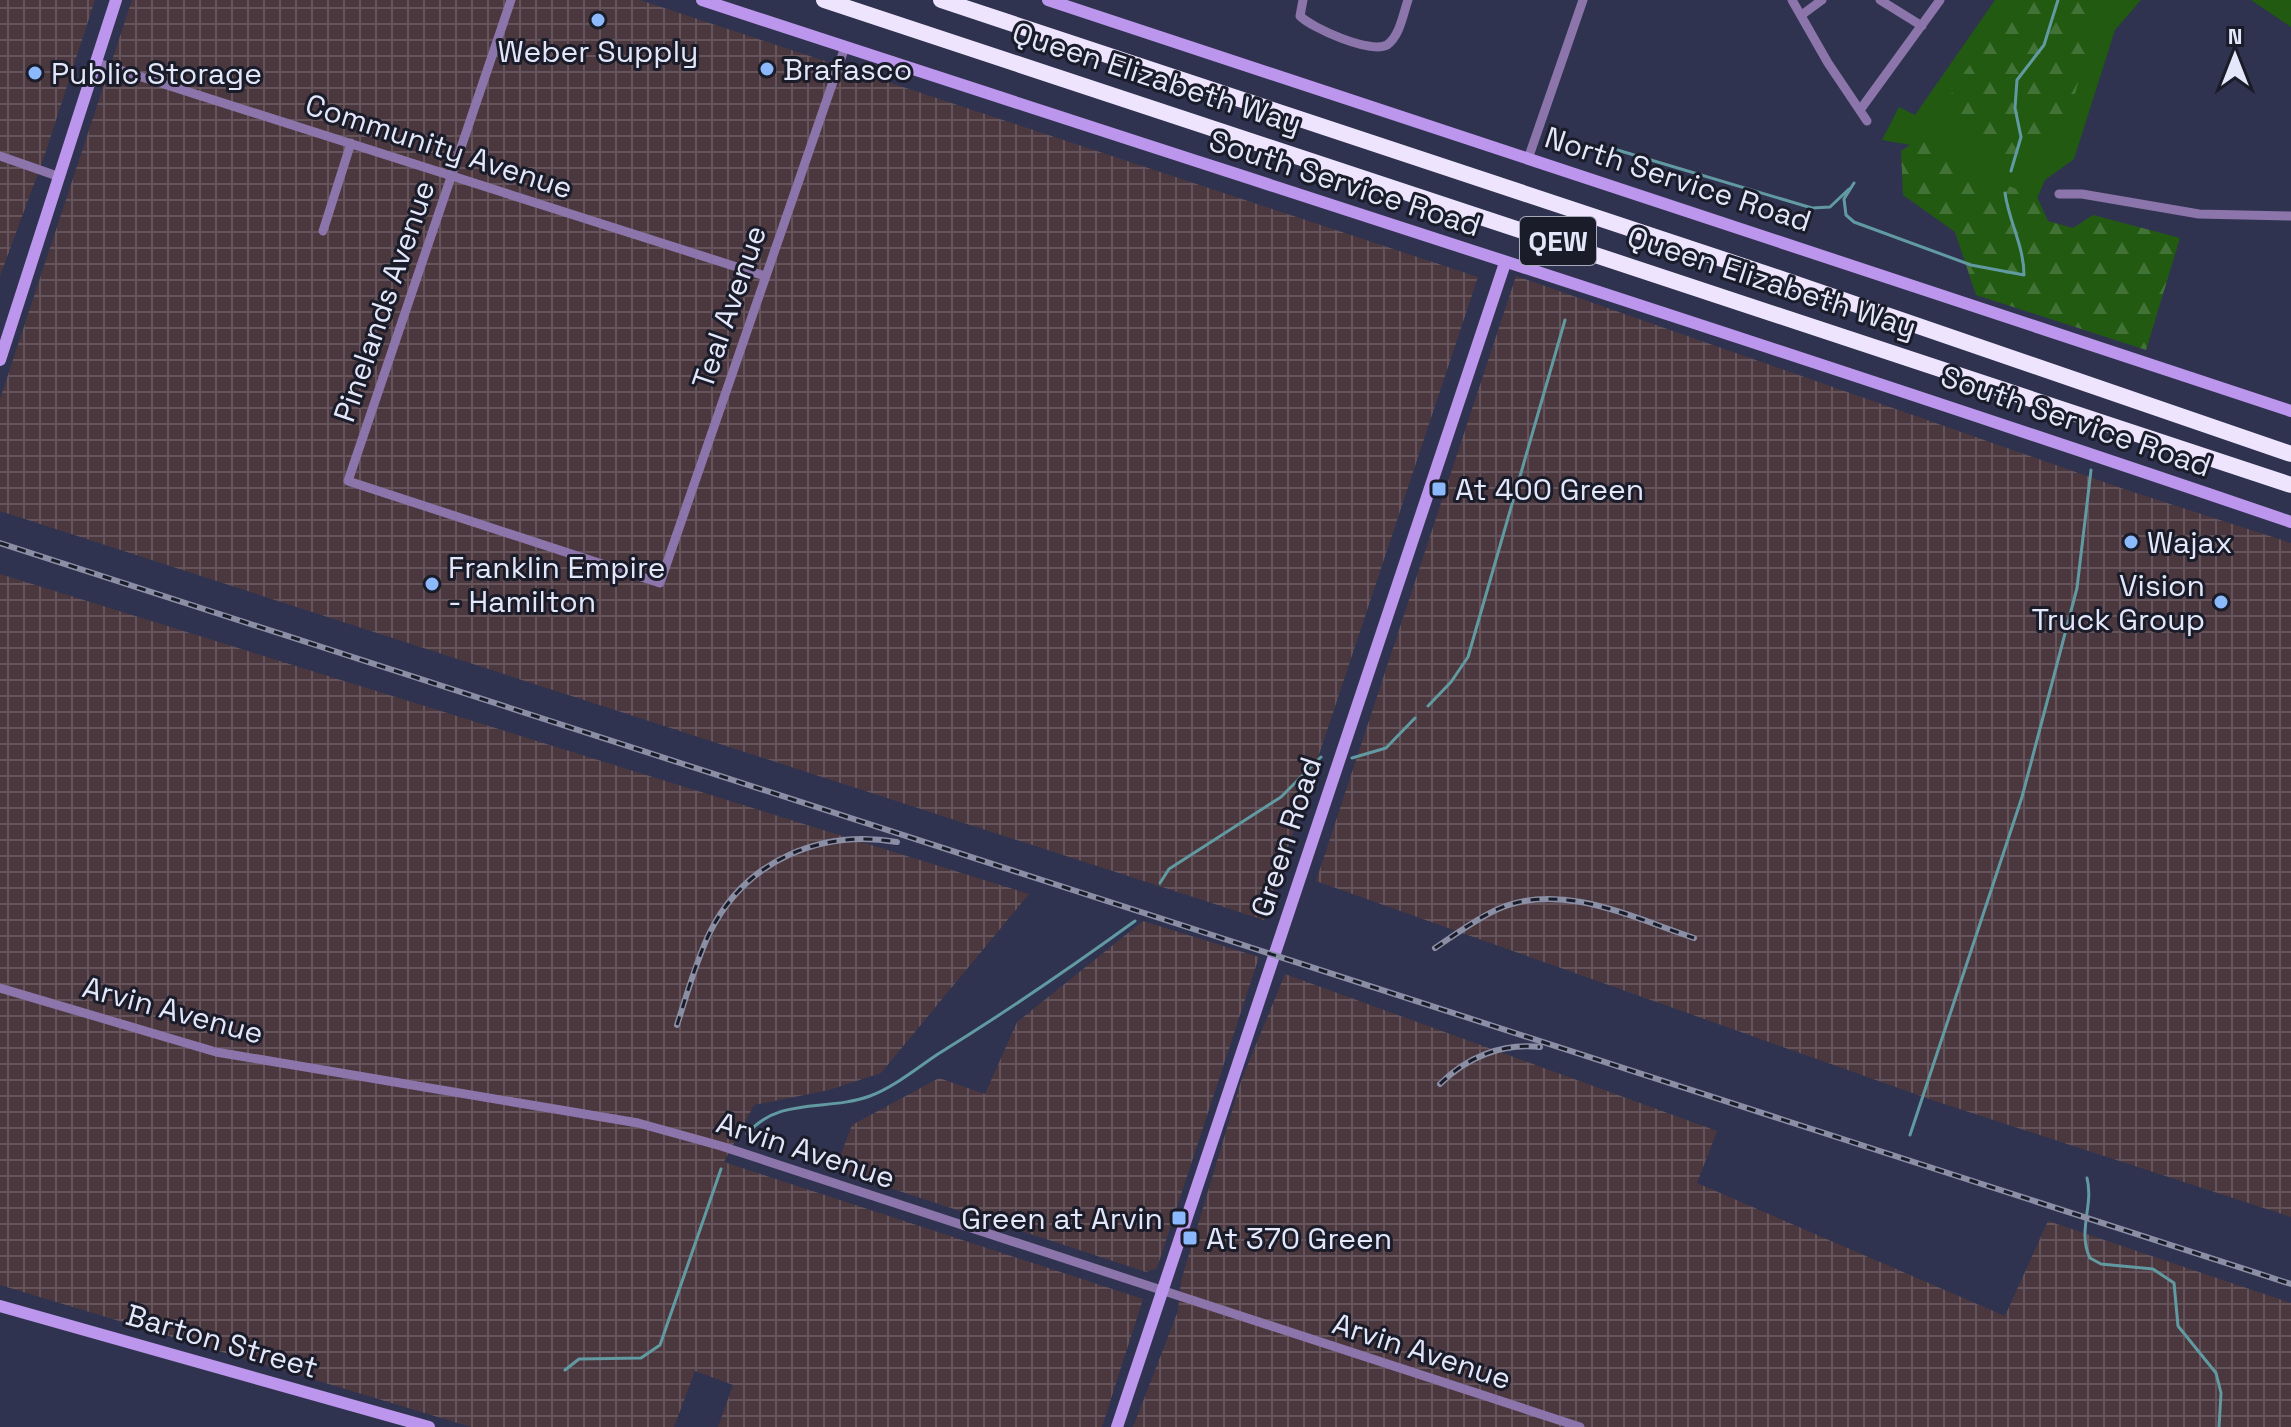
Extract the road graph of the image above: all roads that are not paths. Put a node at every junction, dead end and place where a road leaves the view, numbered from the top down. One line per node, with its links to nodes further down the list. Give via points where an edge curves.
1 (116, 0): 17 (street)
2 (511, 0): 24 (street, Pinelands Avenue)
3 (702, 0): 16 (street, South Service Road)
4 (824, 0): 33 (highway, Queen Elizabeth Way / QEW)
5 (941, 0): 32 (highway, Queen Elizabeth Way / QEW)
6 (1048, 0): 22 (street, North Service Road)
7 (1303, 0): 8 (street, via 1300,16 1311,27 1371,47 1385,46 1396,36)
8 (1408, 0)
9 (1583, 0): 22 (street)
10 (1792, 0): 14 (street)
11 (1822, 0): 14 (street)
12 (1880, 0): 15 (street)
13 (1940, 0): 15 (street)
14 (1803, 14): 18 (street)
15 (1922, 26): 18 (street)
16 (845, 47): 28 (street, South Service Road); 29 (street, Teal Avenue)
17 (98, 63): 20 (street, Community Avenue); 23 (street)
18 (1860, 110): 19 (street)
19 (1867, 121)
20 (351, 143): 24 (street, Community Avenue); 27 (street)
21 (0, 156): 23 (street)
22 (1529, 156): 31 (street, North Service Road)
23 (60, 177): 30 (street)
24 (453, 177): 29 (street, Community Avenue); 35 (street, Pinelands Avenue, via 348,481)
25 (2059, 194): 26 (street, via 2199,214)
26 (2291, 216)
27 (323, 231)
28 (1505, 263): 34 (street, South Service Road, via 1826,364); 37 (street, Green Road)
29 (765, 276): 35 (street, Teal Avenue)
30 (0, 360)
31 (2291, 411)
32 (2291, 454)
33 (2291, 485)
34 (2291, 522)
35 (660, 583)
36 (0, 988): 37 (street, Arvin Avenue, via 216,1052 638,1123)
37 (1163, 1291): 40 (street, Green Road); 41 (street, Arvin Avenue)
38 (0, 1306): 39 (street, Barton Street)
39 (429, 1427)
40 (1117, 1427)
41 (1580, 1427)

